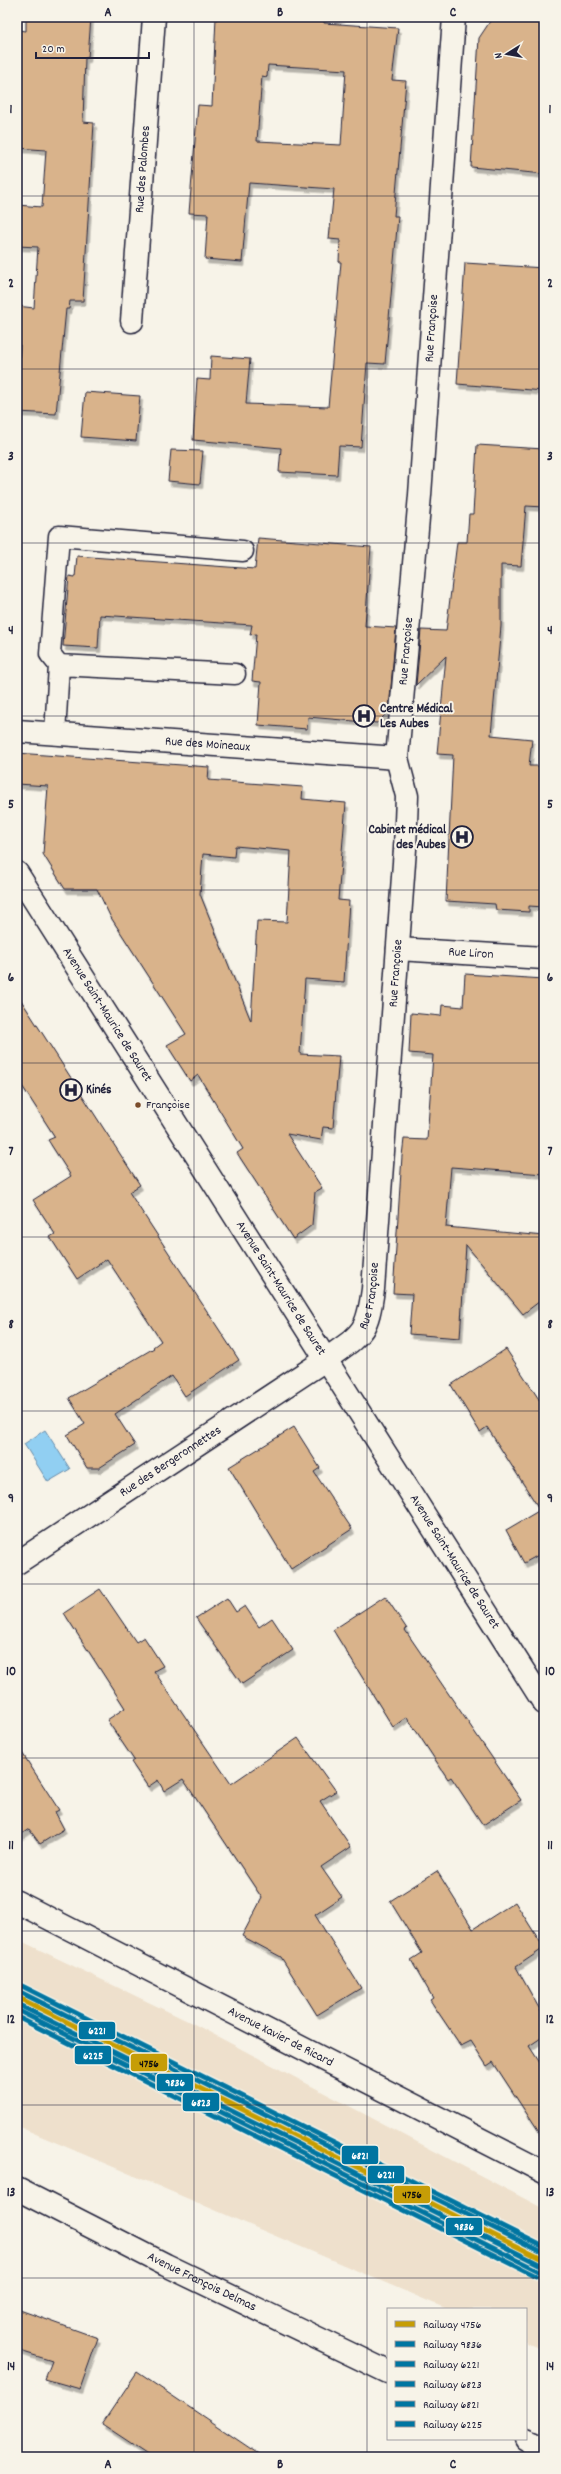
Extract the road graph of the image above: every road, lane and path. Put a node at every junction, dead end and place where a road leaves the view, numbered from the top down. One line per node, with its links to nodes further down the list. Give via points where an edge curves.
1 (154, 17): 3 (street, Rue des Palombes)
2 (454, 17): 9 (street, Rue Françoise, via 420,495)
3 (132, 321)
4 (242, 551): 5 (lane, via 59,536 50,654)
5 (59, 665): 6 (lane); 8 (lane)
6 (235, 674)
7 (17, 731): 8 (street, Rue des Moineaux)
8 (55, 734): 9 (street, Rue des Moineaux)
9 (397, 758): 11 (street, Rue Françoise, via 407,796)
10 (17, 873): 13 (street, Avenue Saint-Maurice de Sauret)
11 (398, 949): 12 (street, Rue Liron); 13 (street, Rue Françoise, via 369,1317 360,1335)
12 (544, 958)
13 (325, 1360): 14 (street, Rue des Bergeronnettes); 15 (street, Avenue Saint-Maurice de Sauret)
14 (17, 1564)
15 (544, 1703)
16 (17, 1902): 17 (street, Avenue Xavier de Ricard)
17 (544, 2172)
18 (17, 2190): 19 (street, Avenue François Delmas)
19 (387, 2372)
20 (527, 2439): 21 (street)
21 (544, 2447)

